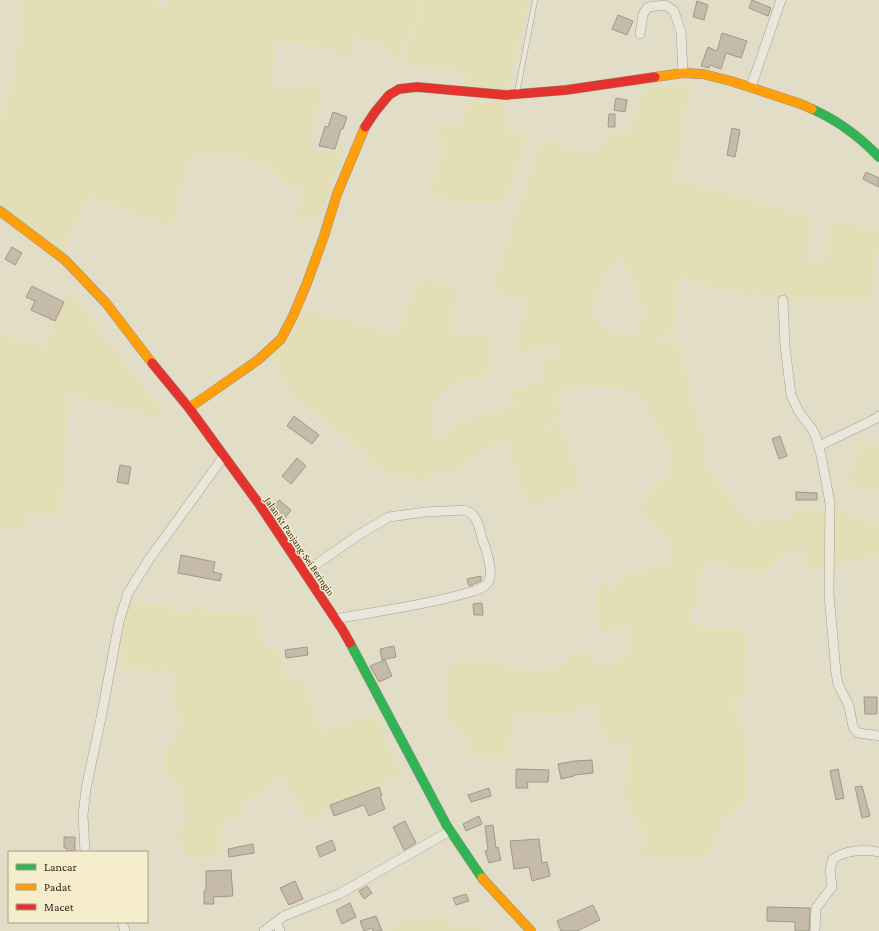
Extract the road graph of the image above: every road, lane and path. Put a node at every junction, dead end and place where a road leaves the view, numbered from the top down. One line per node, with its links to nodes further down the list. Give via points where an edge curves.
1 (536, 0): 6 (lane)
2 (781, 0): 5 (street)
3 (640, 34): 4 (street, via 648,7 665,5 674,11 682,32)
4 (683, 74): 5 (street, via 703,74); 6 (street)
5 (751, 87): 7 (street, via 828,116 866,142)
6 (516, 94): 10 (street, via 480,94 417,87 399,89 389,95 363,130 337,194 307,283 282,340 258,360)
7 (879, 157)
8 (0, 211): 10 (street, Jalan Kt Panjang-Sei Beringin, via 65,260 85,280)
9 (782, 300): 12 (street, via 791,395 799,412 812,429)
10 (188, 408): 13 (street, Jalan Kt Panjang-Sei Beringin)
11 (879, 416): 12 (street)
12 (819, 446): 16 (street, via 830,509 829,594 838,684 845,695 855,730 858,733)
13 (224, 456): 14 (street, Jalan Kt Panjang-Sei Beringin); 18 (street, via 150,558 128,593 119,622 86,789 83,815)
14 (305, 572): 15 (street, Jalan Kt Panjang-Sei Beringin); 15 (street, via 389,517 464,510 470,511 477,520 490,562 490,576 486,585 434,602)
15 (335, 619): 17 (street, Jalan Kt Panjang-Sei Beringin)
16 (879, 736)
17 (450, 831): 20 (street, via 339,894 290,913); 23 (street, Jalan Kt Panjang-Sei Beringin, via 481,877)
18 (85, 851)
19 (879, 852): 24 (street, via 855,851 833,859 830,869 832,887 816,908)
20 (276, 922): 21 (street); 22 (street)
21 (264, 931)
22 (280, 931)
23 (531, 931)
24 (815, 931)

